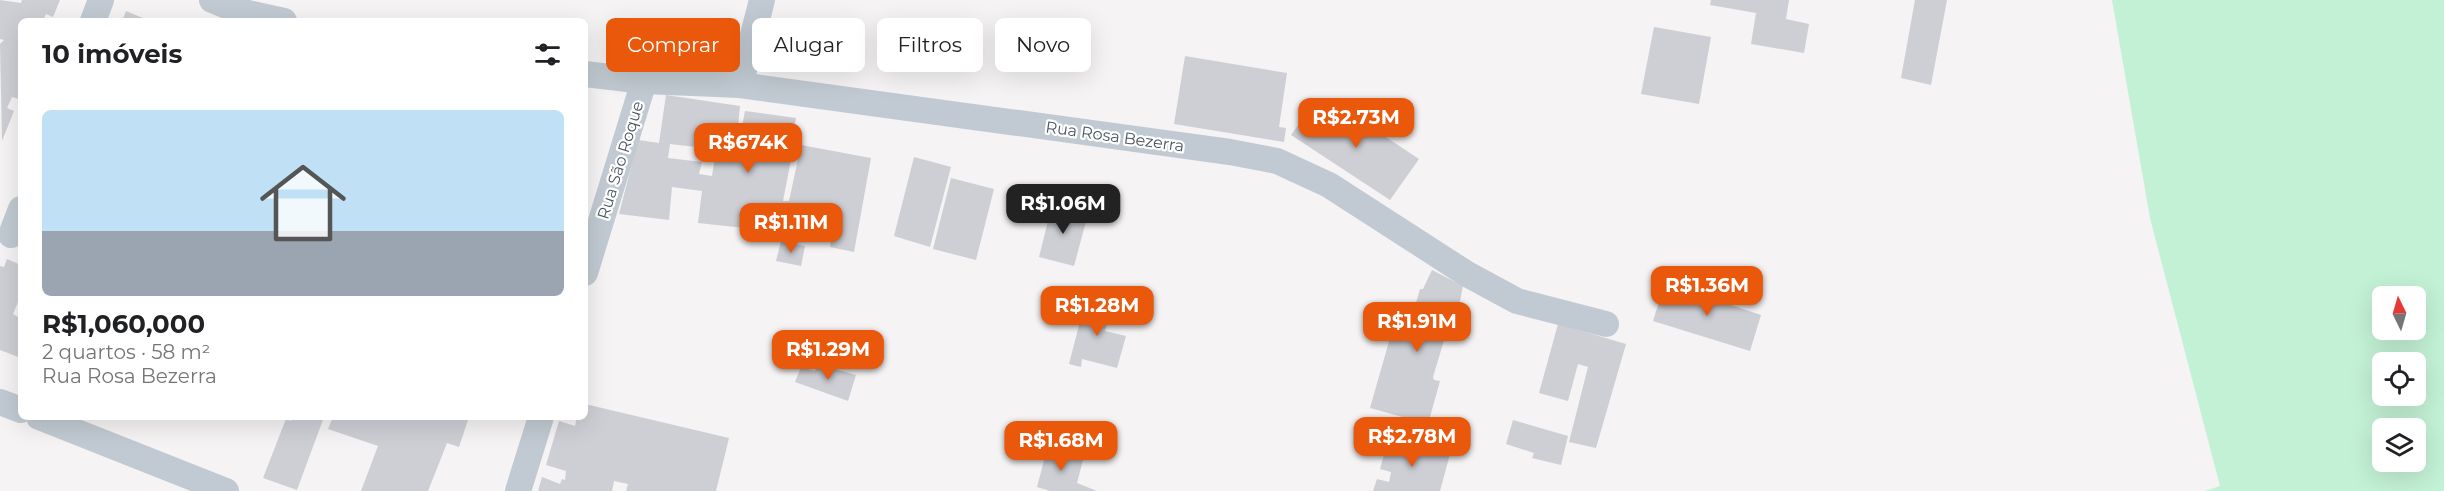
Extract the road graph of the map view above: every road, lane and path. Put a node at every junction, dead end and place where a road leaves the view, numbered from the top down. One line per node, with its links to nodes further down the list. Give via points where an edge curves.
1 (101, 0): 4 (street)
2 (212, 0): 5 (street)
3 (762, 0): 8 (street)
4 (94, 18)
5 (270, 18)
6 (588, 74): 7 (street, Rua Rosa Bezerra)
7 (644, 81): 8 (street, Rua Rosa Bezerra); 11 (street, Rua São Roque)
8 (740, 85): 12 (street, Rua Rosa Bezerra, via 1277,161 1329,185 1467,274 1517,301)
9 (18, 216): 10 (street)
10 (11, 235)
11 (588, 263)
12 (1606, 324)
13 (0, 402): 14 (street)
14 (18, 409)
15 (47, 420): 17 (street)
16 (540, 420): 18 (street)
17 (226, 491)
18 (518, 491)

